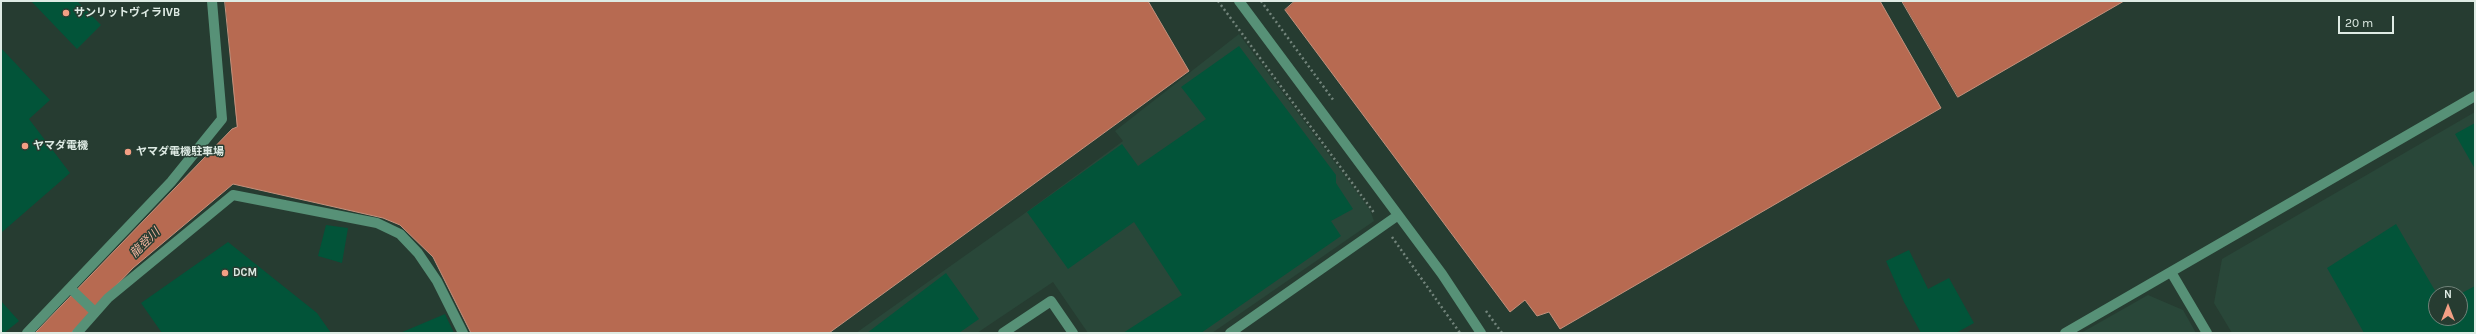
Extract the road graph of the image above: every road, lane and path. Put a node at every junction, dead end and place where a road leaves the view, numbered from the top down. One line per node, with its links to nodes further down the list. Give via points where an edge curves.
1 (212, 1): 8 (street, via 222,119 171,182)
2 (1218, 1): 6 (path)
3 (1239, 1): 5 (street)
4 (2475, 96): 7 (street)
5 (1397, 216): 6 (street); 17 (street, via 1442,274)
6 (1383, 225): 15 (street); 16 (path)
7 (2171, 272): 18 (street); 19 (street)
8 (71, 289): 9 (street); 10 (street)
9 (95, 312): 11 (street); 12 (street, via 108,298 233,195 377,223 400,234 418,253 436,281)
10 (27, 333)
11 (77, 333)
12 (463, 333)
13 (1003, 333): 14 (street, via 1051,301)
14 (1073, 333)
15 (1230, 333)
16 (1460, 333)
17 (1481, 333)
18 (2065, 333)
19 (2207, 333)

